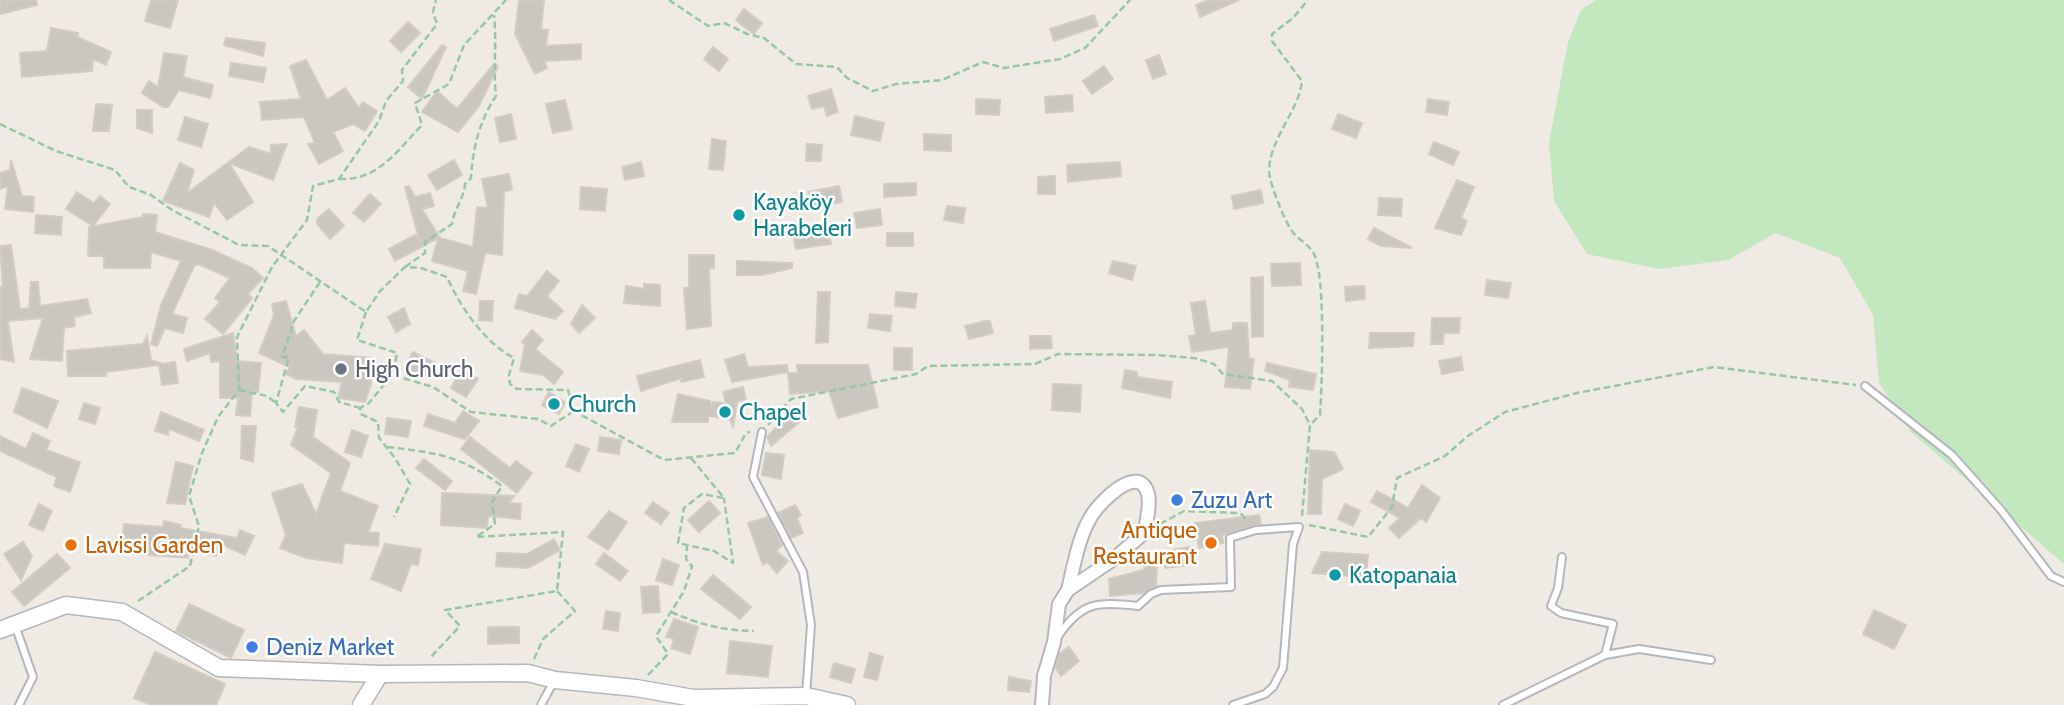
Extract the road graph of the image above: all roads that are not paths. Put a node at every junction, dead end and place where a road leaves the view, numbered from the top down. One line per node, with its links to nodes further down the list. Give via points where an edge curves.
1 (1865, 386): 4 (lane, via 1952,455 2051,576)
2 (762, 432): 12 (lane, via 753,477 803,572 811,625)
3 (1562, 557): 8 (lane, via 1551,606 1561,613 1613,624)
4 (2064, 582)
5 (1068, 590): 5 (street, via 1145,532 1149,495 1145,488 1138,484 1117,487 1093,514); 7 (street, via 1059,604)
6 (8, 627): 10 (street, via 66,605 122,612 219,668); 14 (lane, via 33,677)
7 (1054, 642): 13 (lane, via 1074,614 1087,607 1101,603 1138,606 1161,590 1231,587 1230,538 1256,530 1299,527 1293,544 1283,668 1273,687); 18 (street)
8 (1605, 655): 9 (lane, via 1639,649); 20 (lane)
9 (1711, 660)
10 (380, 674): 11 (street, via 528,673); 15 (street)
11 (555, 680): 12 (street, via 693,698); 16 (lane)
12 (806, 696): 17 (street)
13 (1256, 702): 19 (lane)
14 (19, 705)
15 (361, 705)
16 (541, 705)
17 (847, 705)
18 (1042, 705)
19 (1233, 705)
20 (1503, 705)

